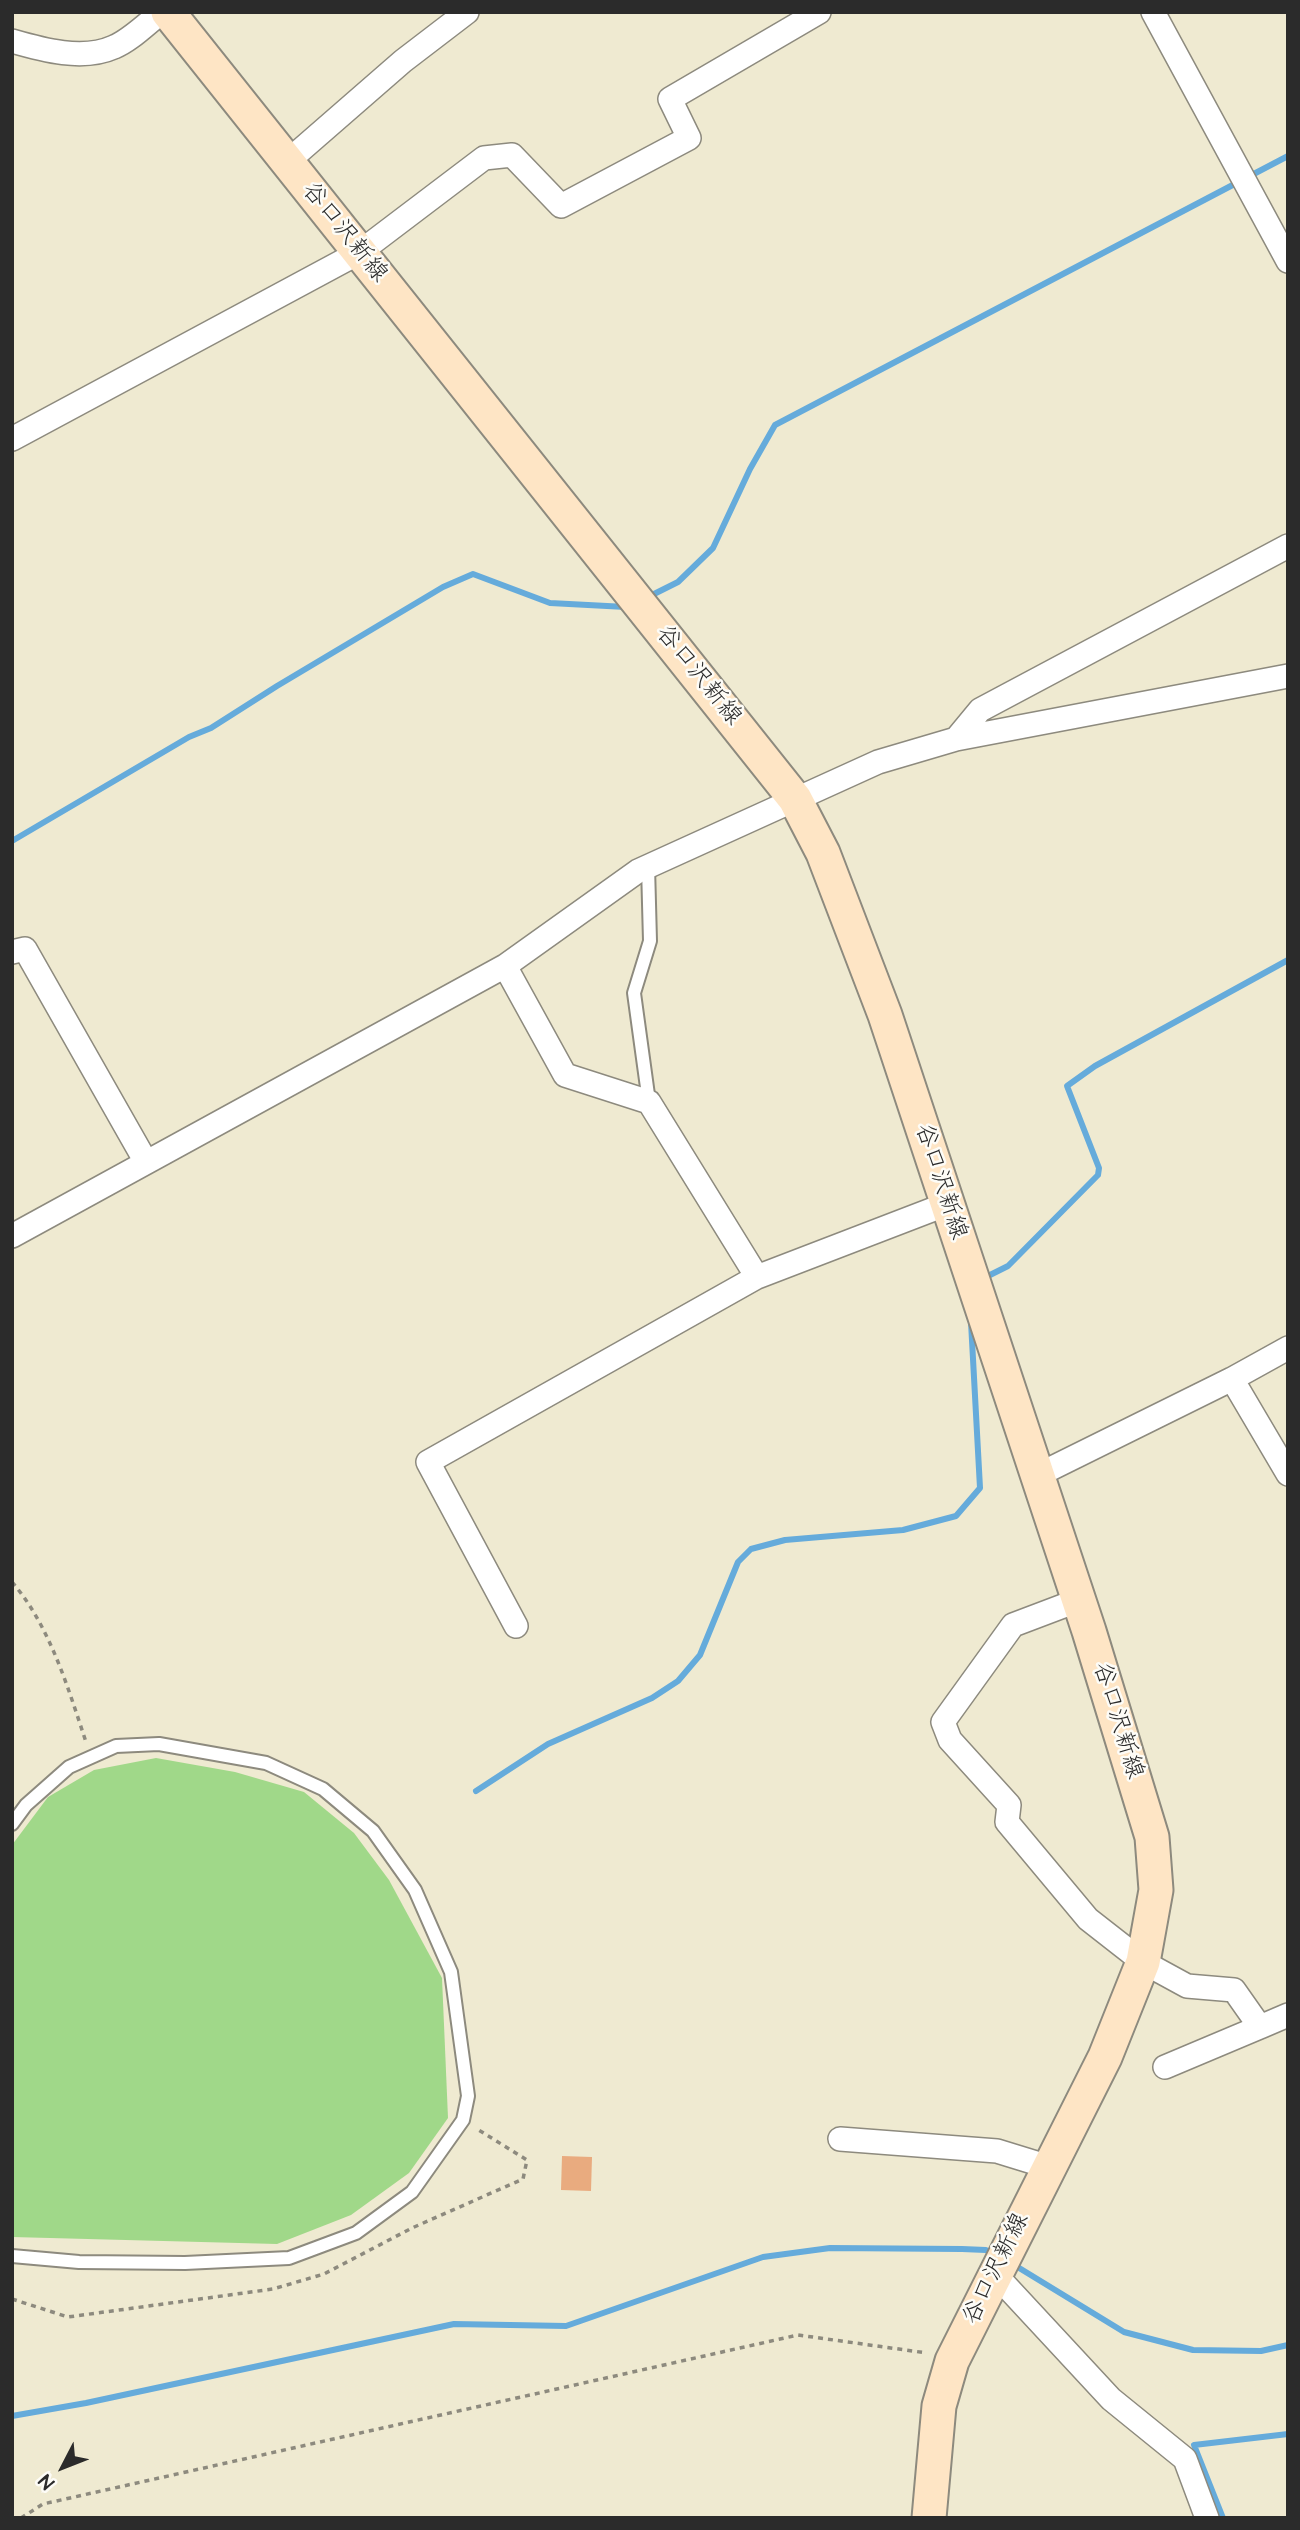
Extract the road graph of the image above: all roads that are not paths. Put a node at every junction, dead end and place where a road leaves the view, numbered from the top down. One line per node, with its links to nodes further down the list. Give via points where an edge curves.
1 (162, 12): 6 (street, via 114,47 88,53 42,50)
2 (168, 12): 7 (main road, 谷口沢新線)
3 (467, 12): 7 (street)
4 (819, 12): 8 (street, via 670,99 689,138 561,206 512,155 484,158)
5 (1153, 12): 9 (street)
6 (12, 41)
7 (287, 162): 8 (main road, 谷口沢新線)
8 (360, 252): 10 (street); 14 (main road, 谷口沢新線)
9 (1288, 261)
10 (12, 439)
11 (1288, 546): 13 (street, via 980,710)
12 (1288, 676): 13 (street)
13 (956, 739): 14 (street, via 877,762)
14 (795, 799): 15 (street); 20 (main road, 谷口沢新線, via 823,853 885,1015)
15 (648, 866): 17 (street); 18 (lane, via 650,940 634,993)
16 (12, 952): 19 (street, via 25,949)
17 (505, 966): 18 (street, via 565,1075); 19 (street)
18 (649, 1102): 22 (street)
19 (146, 1162): 21 (street)
20 (947, 1204): 22 (street); 26 (main road, 谷口沢新線)
21 (12, 1236)
22 (757, 1277): 28 (street, via 428,1462)
23 (1288, 1348): 24 (street)
24 (1231, 1379): 25 (street); 26 (street)
25 (1288, 1474)
26 (1036, 1476): 27 (main road, 谷口沢新線)
27 (1079, 1600): 30 (main road, 谷口沢新線, via 1152,1837 1156,1890); 30 (street, via 1013,1625 943,1722 950,1740 1009,1805 1007,1822 1072,1900 1088,1919)
28 (516, 1626)
29 (12, 1824): 36 (lane, via 26,1805 69,1767 116,1746 159,1744 266,1763 323,1789 373,1831 415,1890 451,1972 468,2096 463,2120 412,2192 356,2233 289,2259 79,2262)
30 (1143, 1962): 32 (street, via 1187,1986 1234,1990); 35 (main road, 谷口沢新線, via 1105,2057)
31 (1288, 2015): 32 (street)
32 (1260, 2027): 33 (street)
33 (1165, 2067)
34 (841, 2139): 35 (street, via 997,2151)
35 (1049, 2167): 37 (main road, 谷口沢新線)
36 (12, 2256)
37 (995, 2274): 38 (main road, 谷口沢新線, via 952,2361 939,2406); 39 (street, via 1111,2399 1185,2459)
38 (929, 2518)
39 (1207, 2518)

